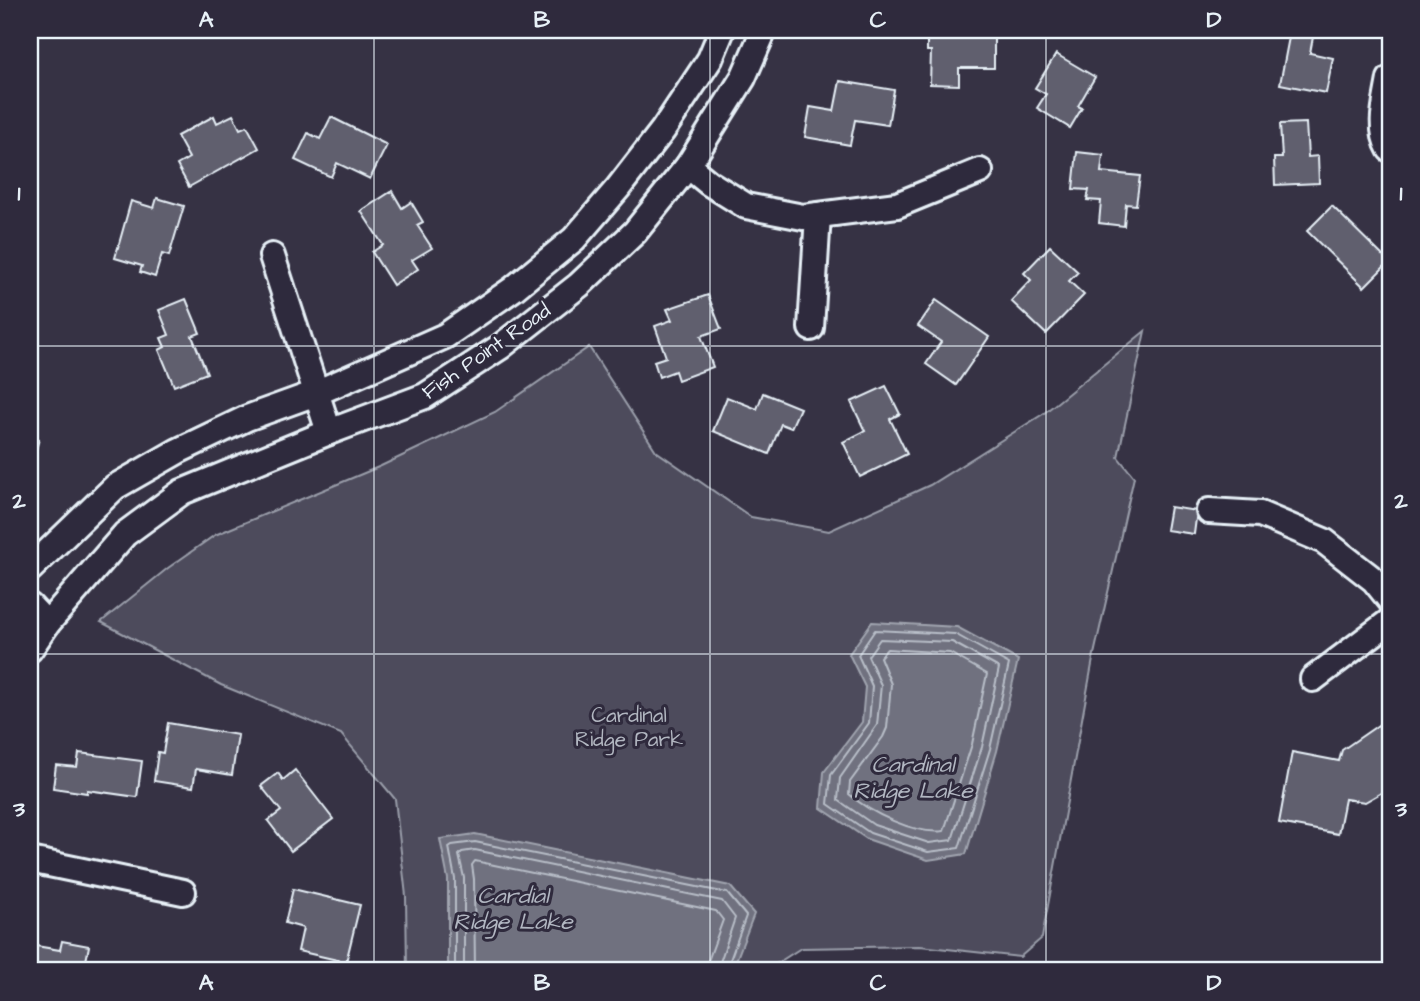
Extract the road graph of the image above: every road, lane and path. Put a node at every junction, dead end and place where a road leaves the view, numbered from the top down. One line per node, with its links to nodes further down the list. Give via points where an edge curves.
1 (722, 30): 10 (street, Fish Point Road, via 710,59 663,130 574,239 445,336)
2 (764, 30): 5 (street, Fish Point Road, via 743,78)
3 (1390, 79): 4 (street, via 1383,118)
4 (1390, 149)
5 (688, 166): 7 (street, via 746,206 803,217); 11 (street, Fish Point Road, via 635,232 579,285 499,347 425,396)
6 (980, 172): 7 (street, via 897,205)
7 (818, 215): 9 (street)
8 (272, 256): 10 (street)
9 (811, 328)
10 (316, 393): 11 (street); 13 (street, Fish Point Road, via 247,418 115,487)
11 (329, 432): 17 (street, Fish Point Road, via 182,492 125,534)
12 (1209, 511): 14 (street, via 1260,513 1324,541 1374,580)
13 (30, 569)
14 (1390, 600)
15 (30, 606): 17 (street)
16 (1390, 621): 19 (street)
17 (47, 624): 18 (street, Fish Point Road)
18 (30, 649)
19 (1313, 679)
20 (30, 860): 21 (street)
21 (183, 892)

